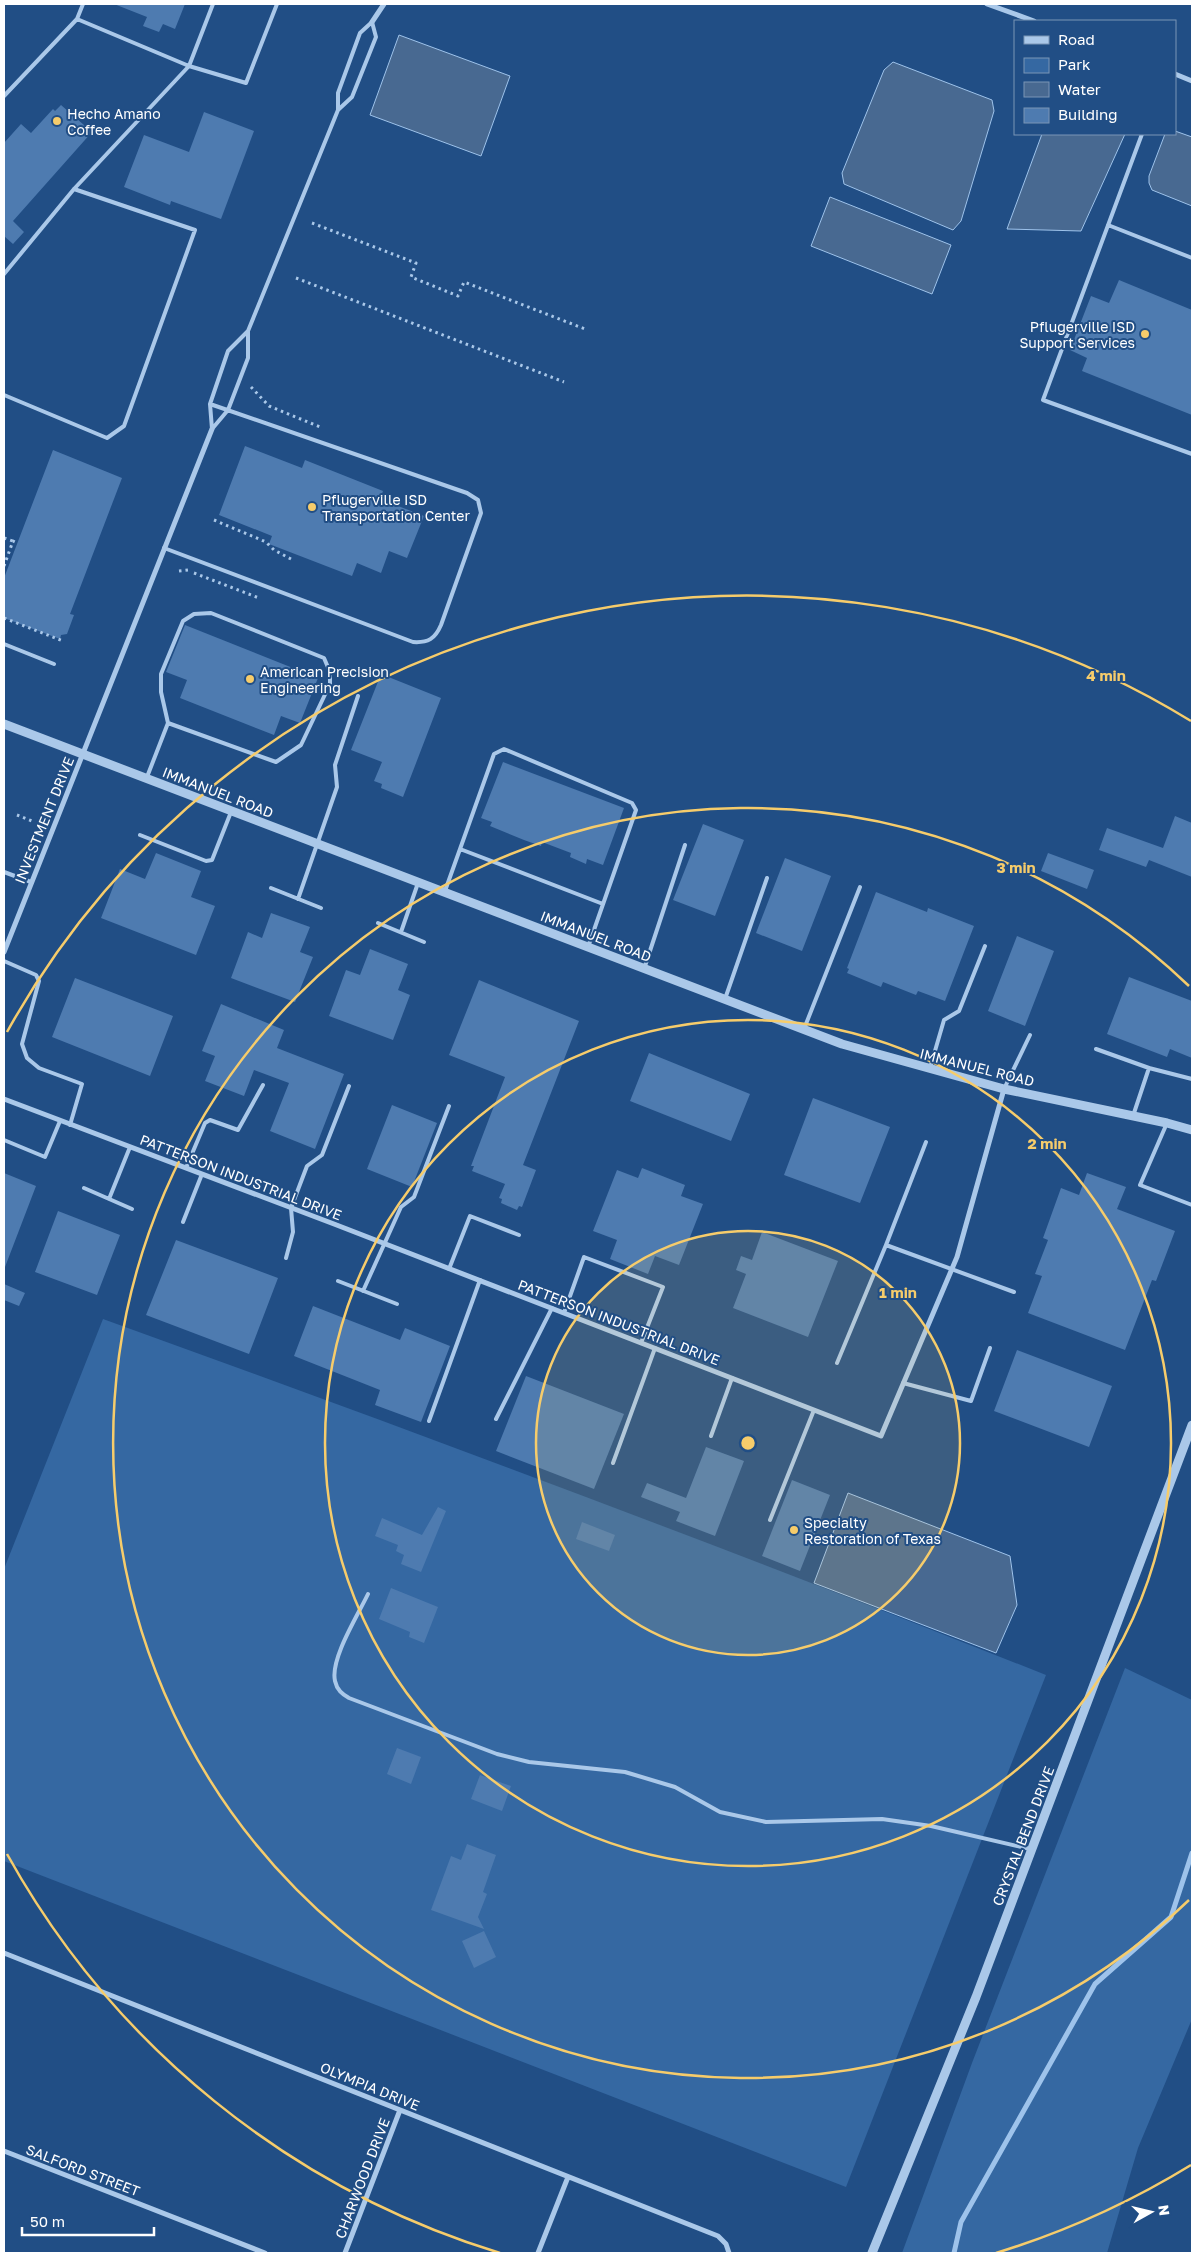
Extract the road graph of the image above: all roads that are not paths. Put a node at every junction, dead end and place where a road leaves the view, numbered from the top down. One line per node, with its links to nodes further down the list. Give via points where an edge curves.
1 (83, 4): 6 (lane)
2 (213, 4): 9 (lane)
3 (277, 4): 9 (lane, via 246,84)
4 (384, 4): 8 (street)
5 (987, 4): 7 (street)
6 (77, 19): 9 (lane); 12 (lane)
7 (1031, 20)
8 (372, 22): 13 (lane, via 360,33 338,93); 13 (lane, via 376,37 352,97)
9 (189, 66): 15 (lane)
10 (1176, 74): 11 (street)
11 (1192, 81)
12 (4, 96)
13 (338, 110): 19 (lane)
14 (1142, 135): 16 (lane)
15 (74, 189): 18 (lane); 20 (lane, via 196,230 124,426 107,438)
16 (1108, 225): 17 (lane); 24 (lane, via 1043,400)
17 (1192, 258)
18 (4, 274)
19 (248, 331): 21 (lane, via 228,351); 22 (lane, via 248,358)
20 (4, 394)
21 (210, 404): 22 (lane); 23 (lane)
22 (228, 410): 23 (lane); 25 (lane, via 467,492 478,500 481,513 436,636 425,643 413,642)
23 (212, 429): 25 (street, INVESTMENT DRIVE)
24 (1192, 454)
25 (163, 548): 31 (street, INVESTMENT DRIVE)
26 (4, 644): 27 (lane)
27 (54, 664)
28 (358, 696): 35 (lane, via 335,765 337,786)
29 (168, 722): 29 (lane, via 161,692 161,674 183,621 194,614 211,613 324,658 330,672 330,684 302,745 276,762); 32 (lane)
30 (4, 724): 31 (street, IMMANUEL ROAD)
31 (83, 753): 32 (street, IMMANUEL ROAD); 40 (street, INVESTMENT DRIVE)
32 (146, 780): 33 (street, IMMANUEL ROAD)
33 (231, 812): 34 (lane, via 212,860 206,861); 35 (street, IMMANUEL ROAD)
34 (140, 835)
35 (315, 844): 41 (street, IMMANUEL ROAD); 45 (lane)
36 (685, 845): 55 (lane)
37 (460, 849): 44 (lane); 46 (lane); 46 (lane, via 494,754 504,749 632,803 636,810)
38 (4, 872): 40 (lane)
39 (767, 878): 56 (lane)
40 (31, 882): 53 (street, INVESTMENT DRIVE)
41 (418, 883): 44 (street, IMMANUEL ROAD); 49 (lane)
42 (860, 887): 57 (lane)
43 (271, 888): 45 (lane)
44 (445, 893): 52 (street, IMMANUEL ROAD)
45 (298, 899): 47 (lane)
46 (603, 904): 52 (lane)
47 (322, 908)
48 (378, 924): 49 (lane)
49 (401, 932): 50 (lane)
50 (424, 942)
51 (985, 946): 61 (lane, via 959,1011 944,1020)
52 (588, 948): 55 (street, IMMANUEL ROAD)
53 (4, 952)
54 (4, 961): 71 (lane, via 36,976 39,982 22,1044 27,1058 39,1068 82,1084)
55 (644, 969): 56 (street, IMMANUEL ROAD)
56 (725, 999): 57 (street, IMMANUEL ROAD)
57 (804, 1029): 61 (street, IMMANUEL ROAD, via 842,1044)
58 (1030, 1035): 65 (lane)
59 (1096, 1049): 60 (lane)
60 (1149, 1068): 62 (lane); 68 (lane)
61 (930, 1070): 65 (street, IMMANUEL ROAD)
62 (1192, 1079)
63 (263, 1084): 76 (lane, via 238,1130 210,1120 205,1123)
64 (349, 1086): 81 (lane, via 322,1155 307,1166)
65 (1004, 1089): 68 (street, IMMANUEL ROAD); 88 (street, PATTERSON INDUSTRIAL DRIVE)
66 (4, 1099): 69 (street, PATTERSON INDUSTRIAL DRIVE)
67 (449, 1106): 85 (lane, via 414,1197 401,1207)
68 (1133, 1116): 70 (street, IMMANUEL ROAD)
69 (60, 1121): 71 (street, PATTERSON INDUSTRIAL DRIVE); 73 (lane, via 45,1157)
70 (1167, 1123): 72 (street, IMMANUEL ROAD); 80 (lane, via 1140,1185)
71 (70, 1125): 75 (street, PATTERSON INDUSTRIAL DRIVE)
72 (1192, 1130)
73 (4, 1140)
74 (926, 1142): 86 (lane)
75 (130, 1147): 76 (street, PATTERSON INDUSTRIAL DRIVE); 79 (lane)
76 (186, 1168): 77 (street, PATTERSON INDUSTRIAL DRIVE)
77 (202, 1174): 81 (street, PATTERSON INDUSTRIAL DRIVE); 83 (lane)
78 (84, 1188): 79 (lane)
79 (109, 1199): 82 (lane)
80 (1192, 1205)
81 (291, 1208): 85 (street, PATTERSON INDUSTRIAL DRIVE); 87 (lane, via 293,1232)
82 (132, 1209)
83 (182, 1222)
84 (519, 1234): 89 (lane, via 470,1216)
85 (384, 1243): 89 (street, PATTERSON INDUSTRIAL DRIVE); 92 (lane)
86 (886, 1245): 88 (lane); 100 (lane)
87 (286, 1258)
88 (953, 1268): 93 (lane); 102 (street, PATTERSON INDUSTRIAL DRIVE)
89 (449, 1269): 91 (street, PATTERSON INDUSTRIAL DRIVE)
90 (338, 1280): 92 (lane)
91 (480, 1280): 95 (street, PATTERSON INDUSTRIAL DRIVE); 105 (lane)
92 (363, 1291): 94 (lane)
93 (1014, 1292)
94 (397, 1304)
95 (552, 1308): 96 (street, PATTERSON INDUSTRIAL DRIVE); 104 (lane)
96 (564, 1313): 97 (street, PATTERSON INDUSTRIAL DRIVE); 97 (lane, via 584,1257 663,1287)
97 (641, 1343): 98 (street, PATTERSON INDUSTRIAL DRIVE)
98 (655, 1348): 101 (street, PATTERSON INDUSTRIAL DRIVE); 108 (lane)
99 (990, 1348): 102 (lane, via 971,1401)
100 (837, 1363)
101 (732, 1378): 103 (street, PATTERSON INDUSTRIAL DRIVE); 107 (lane)
102 (903, 1383): 103 (street, PATTERSON INDUSTRIAL DRIVE, via 881,1436)
103 (814, 1410): 109 (lane)
104 (496, 1420)
105 (429, 1421)
106 (1192, 1425): 111 (street, CRYSTAL BEND DRIVE)
107 (711, 1436)
108 (613, 1463)
109 (770, 1520)
110 (368, 1594): 111 (lane, via 335,1665 335,1681 340,1692 349,1698 497,1754 530,1762 625,1772 675,1787 720,1812 766,1822 882,1820 931,1826)
111 (1032, 1850): 120 (street, CRYSTAL BEND DRIVE)
112 (4, 1953): 113 (street, OLYMPIA DRIVE)
113 (400, 2110): 115 (street, OLYMPIA DRIVE); 117 (street, CHARWOOD DRIVE)
114 (4, 2151): 116 (street, SALFORD STREET)
115 (568, 2177): 118 (street); 119 (street, OLYMPIA DRIVE, via 718,2236)
116 (265, 2253)
117 (345, 2253)
118 (538, 2253)
119 (730, 2253)
120 (872, 2253)

